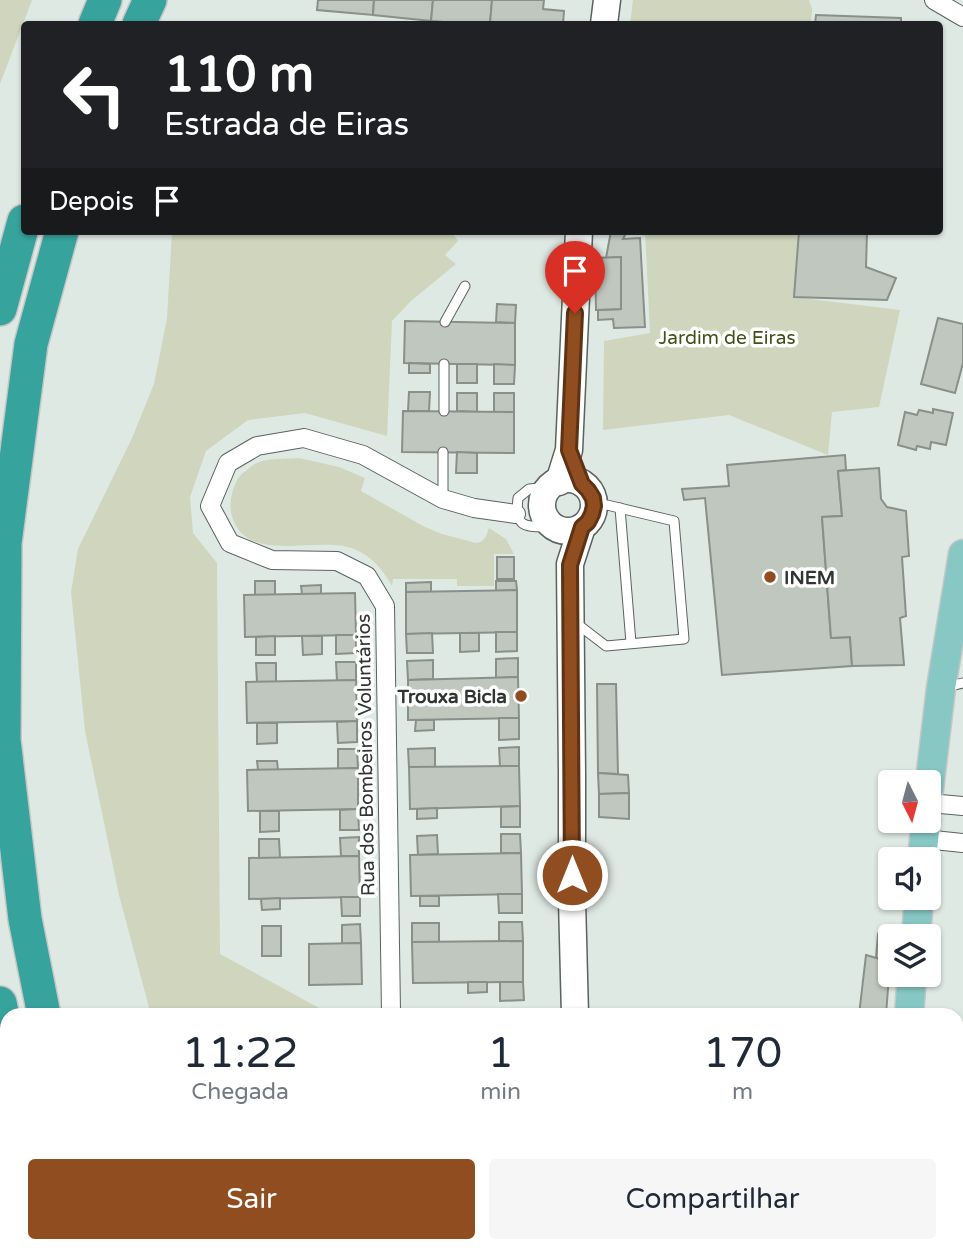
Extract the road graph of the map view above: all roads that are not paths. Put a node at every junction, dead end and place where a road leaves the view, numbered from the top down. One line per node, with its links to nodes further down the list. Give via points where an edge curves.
1 (105, 0): 6 (highway)
2 (150, 0): 7 (highway)
3 (607, 0): 8 (street)
4 (934, 0): 5 (street)
5 (963, 17)
6 (96, 21)
7 (140, 21)
8 (604, 21)
9 (21, 232): 13 (highway)
10 (61, 235): 34 (highway, via 31,344 5,543 4,740 25,919)
11 (579, 235): 18 (street, via 569,450)
12 (465, 286): 14 (lane)
13 (0, 310)
14 (445, 322)
15 (444, 364): 16 (lane)
16 (444, 411)
17 (443, 452): 19 (lane)
18 (573, 497): 20 (lane); 21 (lane, via 529,489 518,498); 22 (street, via 568,531); 22 (street, via 545,493 542,510); 24 (street)
19 (443, 499): 21 (street, Rua dos Bombeiros Voluntários); 35 (street, Rua dos Bombeiros Voluntários, via 363,455 304,438 257,446 228,463 211,506 230,543 272,560 337,561 367,576 385,607)
20 (621, 508): 26 (lane); 26 (lane, via 674,521 684,639)
21 (516, 514): 22 (lane, via 528,526)
22 (554, 527): 24 (street)
23 (963, 554): 27 (main road)
24 (570, 565): 25 (street)
25 (571, 620): 26 (lane, via 606,646); 36 (street)
26 (631, 643)
27 (952, 686): 28 (main road)
28 (933, 770)
29 (942, 804): 30 (street)
30 (963, 806)
31 (924, 840): 32 (street)
32 (963, 843)
33 (911, 987): 37 (main road)
34 (43, 1008)
35 (391, 1008)
36 (575, 1008)
37 (910, 1008)

